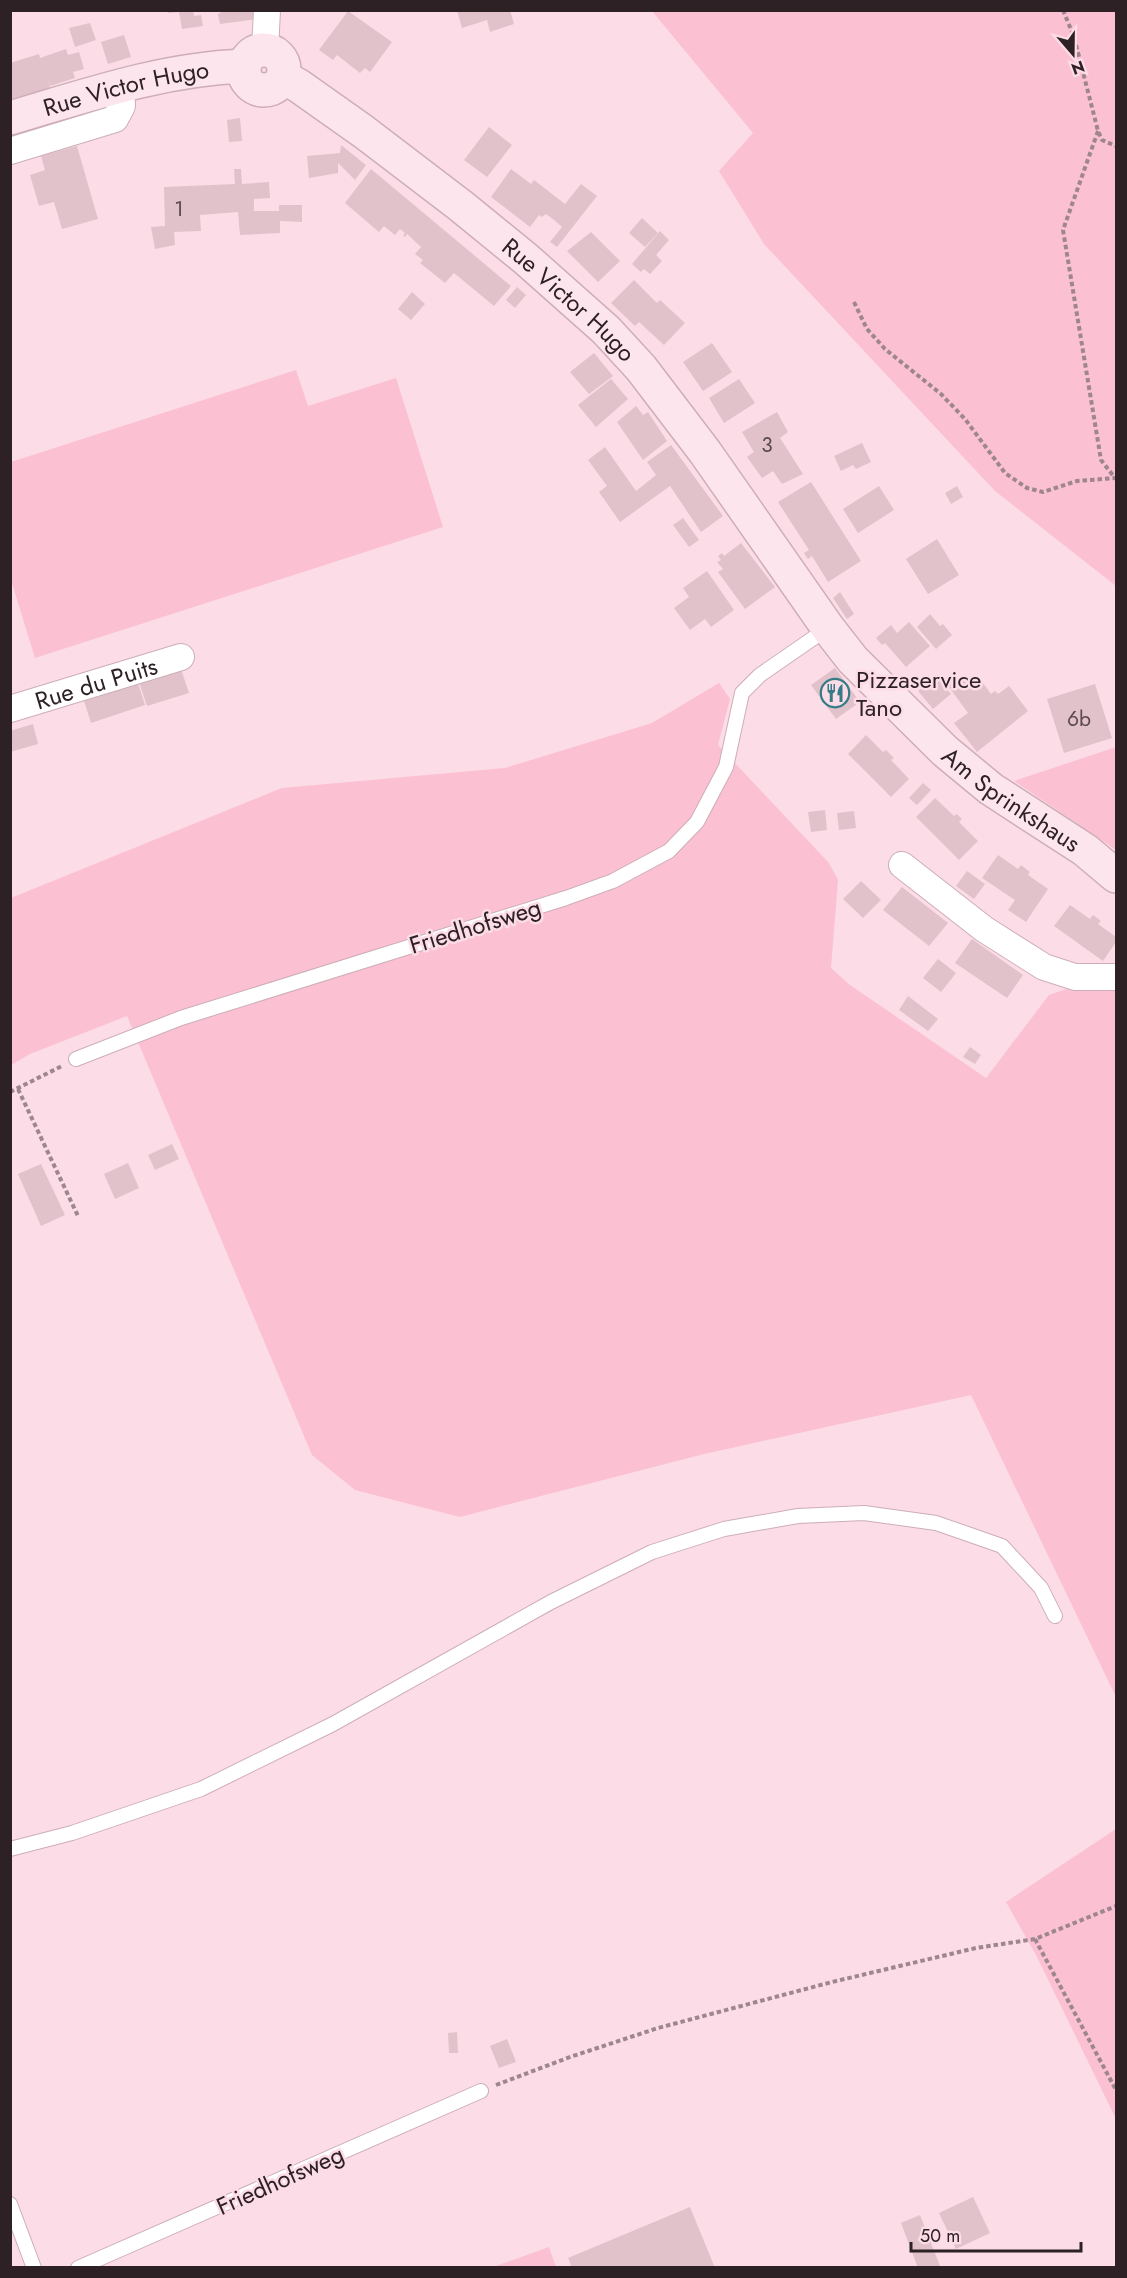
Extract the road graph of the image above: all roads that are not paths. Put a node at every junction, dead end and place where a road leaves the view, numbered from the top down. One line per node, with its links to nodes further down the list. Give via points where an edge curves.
1 (267, 10): 2 (street)
2 (255, 58): 3 (street, Rue Victor Hugo); 6 (street, Rue Victor Hugo, via 274,53 281,59 283,77 461,206 606,330 641,368 705,452)
3 (121, 84): 4 (street, Rue Victor Hugo); 5 (street, via 122,106 115,119)
4 (10, 118)
5 (10, 151)
6 (795, 580): 7 (street, Am Sprinkshaus)
7 (828, 628): 11 (street, Am Sprinkshaus, via 852,660 945,751 991,789 1084,850); 13 (lane, Friedhofsweg, via 760,675 742,693 726,767 697,822 669,851 613,881 566,898 181,1018)
8 (181, 657): 9 (street, Rue du Puits)
9 (10, 709)
10 (902, 866): 12 (street, via 1044,967 1075,977)
11 (1116, 876)
12 (1116, 977)
13 (76, 1059)
14 (1055, 1616): 15 (lane, via 1041,1588 1002,1546 936,1523 864,1513 798,1516 724,1529 652,1552 551,1602 333,1724 201,1789 72,1833)
15 (10, 1849)
16 (482, 2091): 19 (lane, Friedhofsweg)
17 (10, 2204): 18 (lane)
18 (34, 2268)
19 (78, 2268)

